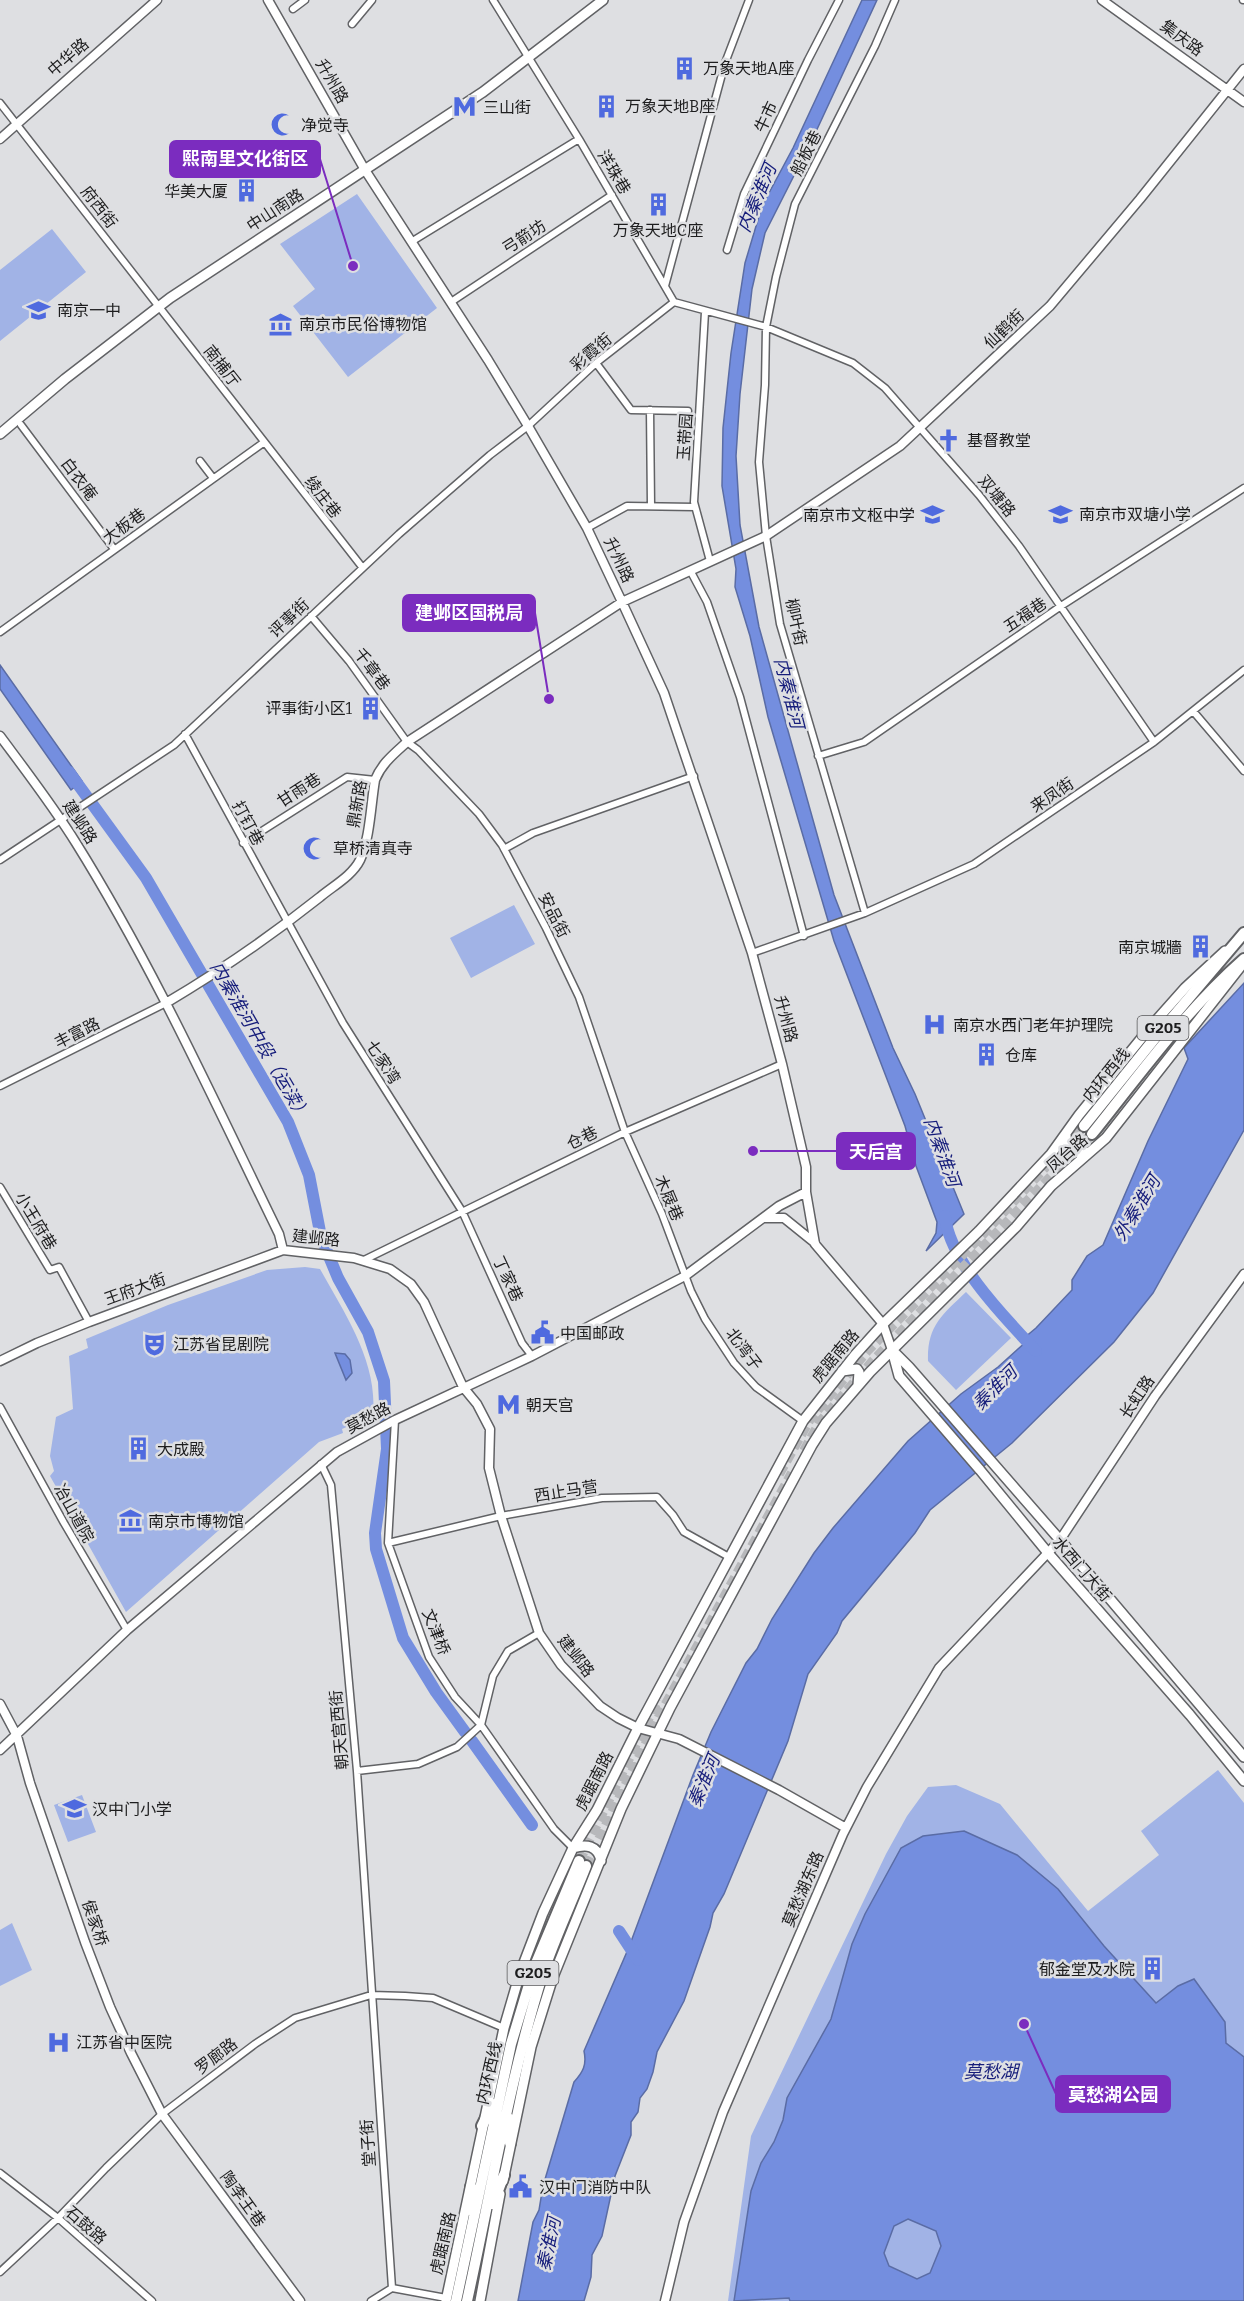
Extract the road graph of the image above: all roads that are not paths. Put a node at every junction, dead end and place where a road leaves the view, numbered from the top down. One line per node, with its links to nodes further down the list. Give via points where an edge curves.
1 (158, 0): 18 (main road, 中华路)
2 (268, 0): 21 (main road, 升州路)
3 (305, 0): 11 (street)
4 (372, 0): 12 (street)
5 (493, 0): 13 (street, 洋珠巷)
6 (603, 0): 13 (main road, 中山南路)
7 (749, 0): 25 (street, via 725,63)
8 (839, 0): 24 (street, 牛市, via 744,194)
9 (895, 0): 30 (street, 船板巷, via 795,204)
10 (1102, 0): 15 (main road, 集庆路)
11 (293, 9)
12 (352, 24)
13 (529, 56): 20 (street, 洋珠巷); 21 (main road, 中山南路, via 483,92)
14 (1244, 69): 15 (main road, 仙鹤街)
15 (1227, 89): 16 (main road, 集庆路); 36 (main road, 仙鹤街, via 1050,306)
16 (1244, 102)
17 (0, 103): 18 (street, 府西街)
18 (17, 123): 19 (main road, 中华路); 28 (street, 府西街)
19 (0, 139)
20 (579, 139): 22 (street, 洋珠巷); 23 (street)
21 (365, 170): 23 (main road, 升州路); 28 (main road, 中山南路)
22 (612, 195): 25 (street, 洋珠巷); 26 (street, 弓箭坊)
23 (411, 242): 26 (main road, 升州路)
24 (727, 250)
25 (665, 286): 27 (street, 洋珠巷)
26 (451, 302): 35 (main road, 升州路)
27 (674, 302): 29 (street); 31 (street, 彩霞街)
28 (159, 307): 37 (main road, 中山南路); 38 (street, 南捕厅)
29 (705, 312): 30 (street, 双塘路); 43 (street, 玉带园)
30 (766, 326): 36 (street, 双塘路, via 853,363 885,388); 45 (street, 柳叶街, via 759,462)
31 (596, 363): 32 (street, via 631,410); 35 (street, 彩霞街)
32 (650, 410): 33 (street); 42 (street)
33 (688, 411)
34 (21, 425): 46 (street, 白衣庵)
35 (528, 426): 44 (main road, 升州路); 48 (street, 评事街)
36 (920, 428): 45 (main road, 仙鹤街, via 900,446); 51 (street, 双塘路, via 979,495)
37 (0, 434)
38 (263, 442): 40 (street, 大板巷); 48 (street, 绫庄巷)
39 (200, 461): 40 (street)
40 (213, 478): 46 (street, 大板巷)
41 (1244, 488): 51 (street, 五福巷)
42 (651, 506): 43 (street); 44 (street, via 627,506)
43 (695, 507): 47 (street, 玉带园)
44 (587, 528): 50 (main road, 升州路)
45 (766, 536): 47 (main road, 仙鹤街); 60 (street, 柳叶街, via 780,624)
46 (114, 549): 53 (street, 大板巷)
47 (710, 561): 49 (main road)
48 (362, 567): 52 (street, 评事街)
49 (691, 572): 50 (main road); 71 (street, via 707,602 740,697)
50 (622, 602): 58 (main road, 鼎新路); 62 (main road, 升州路, via 664,693)
51 (1061, 606): 59 (street, 双塘路); 60 (street, 五福巷, via 864,742)
52 (311, 616): 56 (street, 评事街); 58 (street, 千章巷)
53 (0, 632)
54 (1244, 670): 55 (street, 来凤街)
55 (1193, 711): 59 (street, 来凤街); 61 (street)
56 (185, 734): 64 (street, 评事街); 65 (street, 打钉巷)
57 (0, 736): 64 (main road, 建邺路)
58 (407, 742): 63 (main road, 鼎新路, via 388,759); 66 (street, 安品街, via 479,814)
59 (1154, 742): 68 (street, 来凤街, via 974,864)
60 (818, 756): 68 (street, 柳叶街)
61 (1244, 771)
62 (694, 776): 66 (street, via 533,834); 73 (main road, 升州路)
63 (375, 780): 65 (street, 甘雨巷, via 347,777); 69 (main road, 鼎新路, via 359,863)
64 (61, 820): 67 (street, 评事街); 75 (main road, 建邺路)
65 (243, 843): 69 (street, 打钉巷)
66 (504, 849): 78 (street, 安品街, via 579,997)
67 (0, 860)
68 (862, 914): 71 (street, 来凤街)
69 (288, 923): 75 (main road, 鼎新路); 83 (street, 七家湾, via 354,1041)
70 (1244, 933): 72 (highway, 内环西线 / G205)
71 (804, 936): 73 (street)
72 (1233, 944): 74 (highway, 内环西线 / G205, via 1088,1130 1218,981); 79 (main road, 凤台路, via 1169,1006)
73 (752, 953): 76 (main road, 升州路)
74 (1244, 960): 80 (main road, 凤台路, via 1153,1081)
75 (166, 1003): 77 (street, 丰富路); 86 (main road, 建邺路, via 279,1234)
76 (782, 1064): 78 (street, 仓巷); 82 (main road, 升州路, via 807,1167)
77 (0, 1086)
78 (625, 1132): 83 (street, 仓巷); 89 (street, 木屐巷)
79 (1066, 1134): 80 (main road, via 1072,1151); 91 (main road, 凤台路, via 979,1231)
80 (1092, 1151): 92 (main road, 凤台路, via 1051,1186 996,1248)
81 (0, 1187): 90 (street, 小王府巷, via 50,1270 59,1268)
82 (806, 1192): 84 (main road, 莫愁路); 85 (main road)
83 (462, 1211): 87 (street, 仓巷); 93 (street, 丁家巷)
84 (762, 1218): 85 (main road, via 784,1218); 89 (main road, 莫愁路)
85 (815, 1244): 91 (main road)
86 (283, 1250): 87 (main road, 建邺路); 90 (main road, 王府大街)
87 (364, 1260): 97 (main road, 建邺路, via 390,1269 411,1284 424,1302)
88 (1244, 1274): 103 (main road, 长虹路, via 1155,1396)
89 (685, 1276): 93 (main road, 莫愁路); 100 (street, 北湾子, via 705,1319 734,1363 756,1388)
90 (89, 1322): 94 (main road, 王府大街)
91 (883, 1324): 92 (main road); 95 (main road, 虎踞南路)
92 (892, 1350): 96 (main road); 103 (main road, 水西门大街); 105 (main road, 水西门大街, via 899,1376)
93 (532, 1356): 97 (main road, 莫愁路)
94 (0, 1361)
95 (842, 1371): 96 (main road, via 860,1372); 100 (main road, 虎踞南路)
96 (858, 1385): 112 (main road, via 812,1445)
97 (464, 1388): 99 (main road, 莫愁路); 102 (main road, 建邺路, via 490,1429 489,1468)
98 (0, 1407): 107 (street, 冶山道院)
99 (395, 1420): 101 (main road, 莫愁路); 104 (street, 文津桥)
100 (803, 1421): 106 (main road, 虎踞南路)
101 (321, 1464): 107 (main road, 莫愁路); 116 (street, 朝天宫西街, via 331,1485)
102 (501, 1516): 104 (street, 西止马营); 106 (street, 西止马营, via 602,1498 657,1497 684,1532); 108 (main road, 建邺路)
103 (1060, 1540): 105 (main road, 莫愁湖东路); 115 (main road, 水西门大街)
104 (388, 1543): 110 (street, 文津桥, via 429,1658 455,1697)
105 (1048, 1553): 117 (main road, 水西门大街); 118 (main road, 莫愁湖东路, via 939,1668)
106 (729, 1557): 111 (main road, 虎踞南路)
107 (127, 1630): 113 (main road, 莫愁路)
108 (539, 1633): 110 (street, via 508,1651 492,1676); 111 (main road, 建邺路, via 578,1685 600,1706)
109 (0, 1704): 113 (main road, 侯家桥)
110 (481, 1725): 116 (street, via 457,1747 418,1764); 119 (street, 文津桥, via 554,1829)
111 (638, 1728): 112 (main road, 建邺路); 119 (main road, 虎踞南路, via 597,1810)
112 (658, 1733): 118 (main road, 建邺路, via 679,1739); 120 (main road)
113 (17, 1736): 114 (main road, 莫愁路); 125 (main road, 侯家桥, via 110,2007)
114 (0, 1750)
115 (1244, 1757)
116 (357, 1771): 122 (street, 朝天宫西街)
117 (1244, 1781)
118 (846, 1828): 141 (main road, 莫愁湖东路, via 723,2112 684,2222)
119 (573, 1848): 120 (main road, via 593,1847); 123 (main road, 虎踞南路, via 535,1933)
120 (601, 1861): 127 (main road, via 553,1977 531,2047)
121 (583, 1863): 124 (highway, 内环西线 / G205, via 534,1968 514,2035)
122 (371, 1995): 123 (street, 罗廊路, via 433,1998); 125 (street, 罗廊路, via 295,2018); 134 (street, 堂子街)
123 (504, 2028): 126 (main road, 虎踞南路)
124 (506, 2092): 126 (highway); 127 (highway); 132 (highway, 内环西线 / G205)
125 (162, 2114): 131 (street, 罗廊路); 137 (main road, 陶李王巷)
126 (482, 2126): 130 (main road, 虎踞南路)
127 (510, 2143): 129 (main road)
128 (0, 2173): 131 (street, 石鼓路)
129 (504, 2175): 132 (highway); 140 (main road)
130 (471, 2187): 132 (highway); 135 (main road, 虎踞南路)
131 (58, 2218): 133 (street, 罗廊路); 136 (street, 石鼓路)
132 (475, 2241): 135 (highway, 内环西线 / G205); 139 (highway, 内环西线 / G205)
133 (0, 2272)
134 (392, 2288): 135 (street); 138 (street)
135 (449, 2300)
136 (152, 2301)
137 (300, 2301)
138 (371, 2301)
139 (467, 2301)
140 (480, 2301)
141 (665, 2301)

